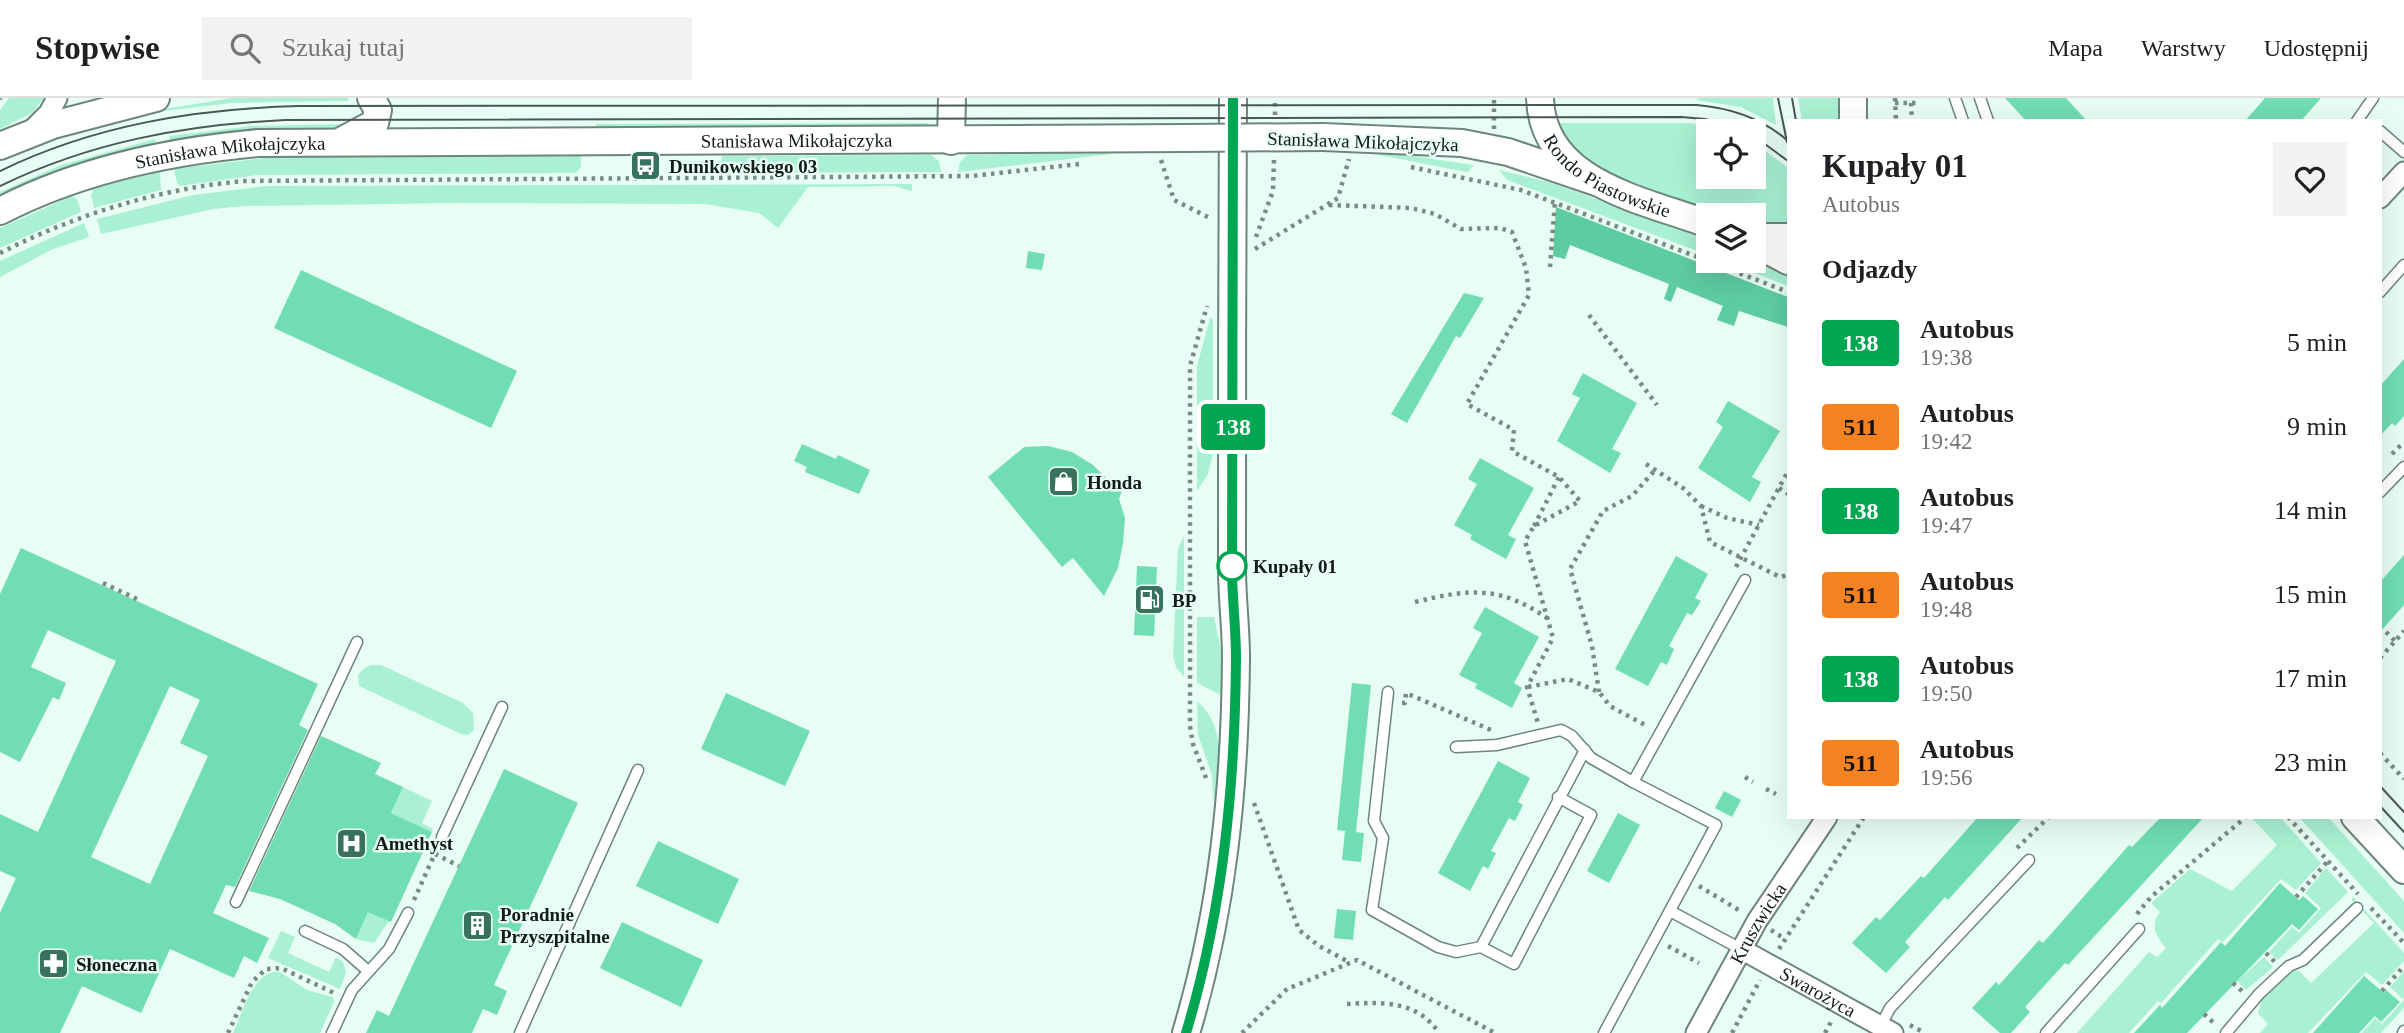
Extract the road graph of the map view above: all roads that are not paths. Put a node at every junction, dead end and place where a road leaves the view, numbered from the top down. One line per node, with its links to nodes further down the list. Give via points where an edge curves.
1 (57, 98): 16 (street, via 49,113)
2 (371, 98): 18 (street, via 378,110 375,123 354,137)
3 (952, 98): 17 (street)
4 (1233, 98): 61 (street, via 1233,761 1216,914)
5 (1540, 98): 22 (street, Rondo Piastowskie, via 1544,124 1556,150)
6 (1853, 98): 11 (street)
7 (1955, 98): 12 (lane)
8 (1980, 98): 13 (lane)
9 (2373, 98): 14 (lane)
10 (140, 99): 16 (street)
11 (1853, 119)
12 (1962, 119)
13 (1987, 119)
14 (2363, 119)
15 (2382, 133): 20 (lane)
16 (25, 135): 19 (street)
17 (951, 141): 18 (street, Stanisława Mikołajczyka); 22 (street, Stanisława Mikołajczyka, bridge, via 1323,136 1462,143 1508,152)
18 (334, 142): 24 (street, Stanisława Mikołajczyka, via 258,143 165,156 47,190)
19 (0, 146)
20 (2404, 152)
21 (2403, 176): 23 (street)
22 (1597, 182): 25 (street, Rondo Piastowskie)
23 (2382, 196)
24 (0, 211)
25 (1696, 219)
26 (1766, 237): 27 (street)
27 (1787, 237)
28 (1766, 249): 29 (street)
29 (1787, 260)
30 (2404, 265): 31 (lane)
31 (2382, 290)
32 (2404, 467): 33 (lane)
33 (2382, 490)
34 (1745, 580): 41 (lane)
35 (357, 642): 48 (lane)
36 (1388, 692): 54 (lane, via 1374,821 1383,838 1372,910 1438,947 1456,952)
37 (502, 707): 45 (lane)
38 (1456, 747): 39 (lane, via 1497,745 1560,730)
39 (1585, 750): 41 (lane); 42 (lane)
40 (638, 770): 60 (lane)
41 (1633, 782): 50 (lane, via 1716,825)
42 (1558, 797): 54 (lane); 54 (lane, via 1591,814 1538,918 1514,964)
43 (1826, 819): 55 (street, Kruszwicka)
44 (2358, 819): 47 (street)
45 (442, 837)
46 (2029, 860): 58 (lane, via 1890,1008)
47 (2404, 870)
48 (236, 902)
49 (2357, 908): 57 (lane)
50 (1670, 911): 55 (lane); 62 (lane)
51 (408, 913): 56 (lane, via 389,949)
52 (2139, 929): 64 (lane)
53 (305, 932): 56 (lane, via 343,949)
54 (1480, 947)
55 (1741, 949): 58 (street, Swarożyca); 63 (street, Kruszwicka)
56 (368, 971): 59 (lane)
57 (2222, 1030)
58 (1883, 1031)
59 (332, 1033)
60 (520, 1033)
61 (1186, 1033)
62 (1604, 1033)
63 (1696, 1033)
64 (2046, 1033)

